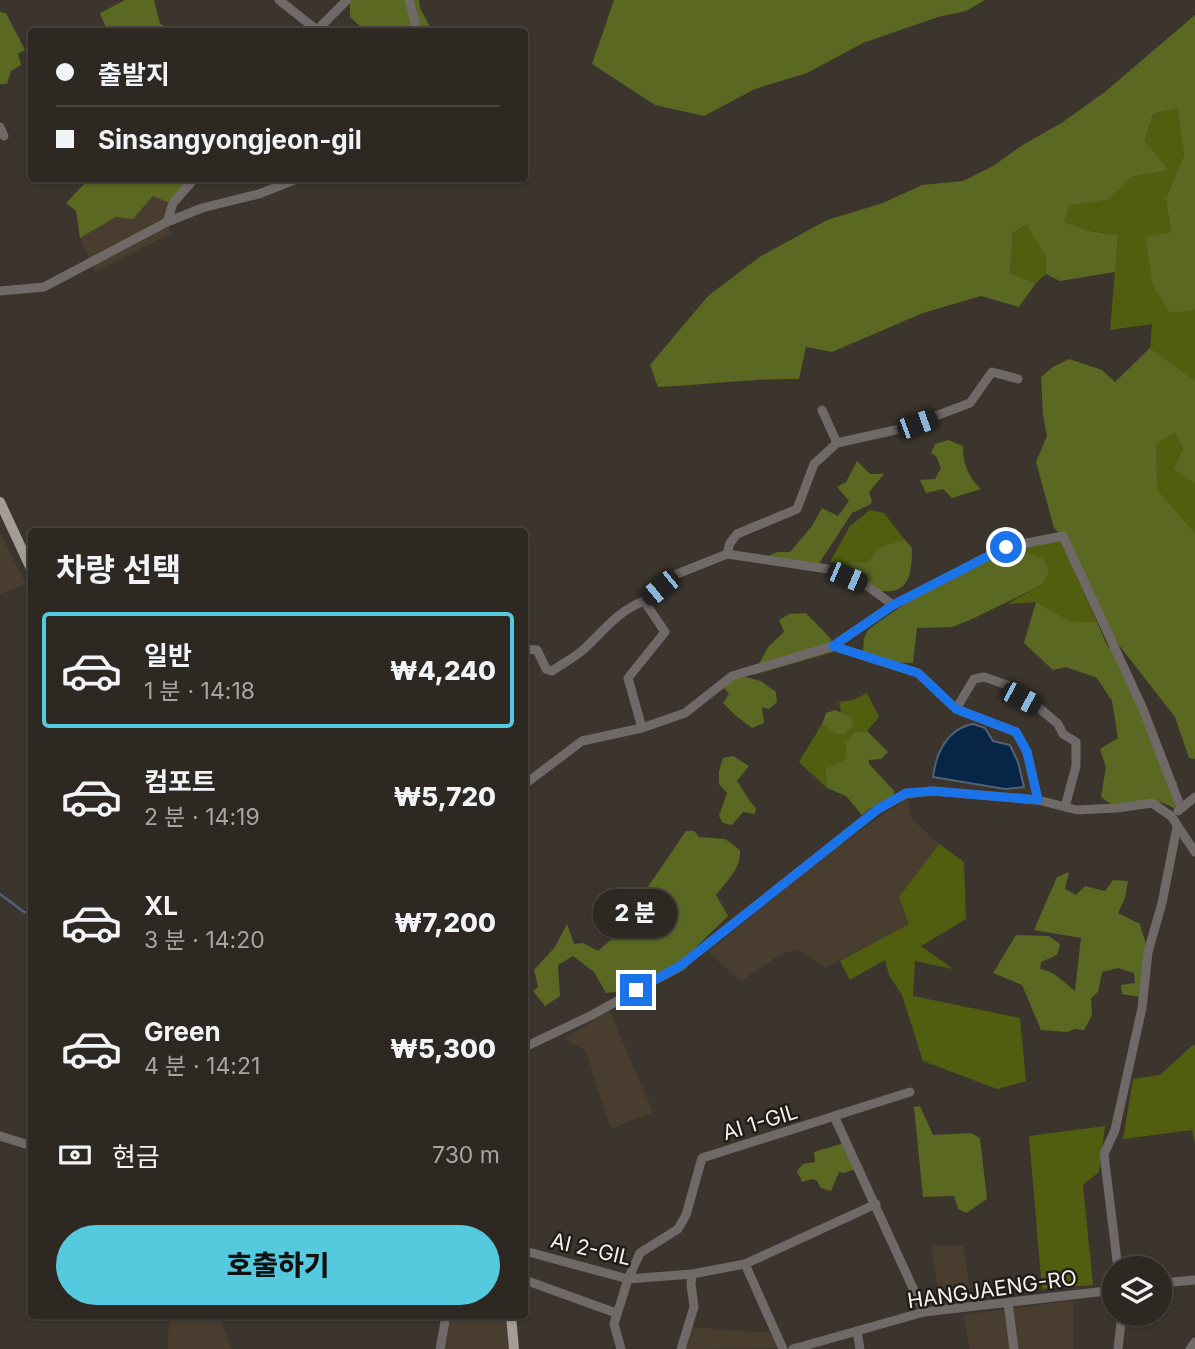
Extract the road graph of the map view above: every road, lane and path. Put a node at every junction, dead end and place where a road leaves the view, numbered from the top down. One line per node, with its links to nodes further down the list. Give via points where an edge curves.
1 (279, 0): 4 (street)
2 (347, 0): 5 (street)
3 (409, 0): 6 (street)
4 (313, 28)
5 (320, 28)
6 (414, 28)
7 (0, 127): 8 (street)
8 (4, 136)
9 (191, 182): 11 (street, via 173,203)
10 (289, 182): 11 (street)
11 (167, 222): 12 (street, via 44,287)
12 (0, 291)
13 (1018, 379): 15 (street, via 992,372 970,403 904,428)
14 (822, 410): 15 (street)
15 (836, 443): 17 (street, via 814,464 797,509 737,534)
16 (0, 502): 18 (main road)
17 (727, 554): 19 (street, via 677,574); 20 (street, via 828,569 866,585)
18 (28, 562)
19 (644, 601): 22 (street, via 629,606 552,671 545,669 537,650); 24 (street, via 665,632 628,678)
20 (893, 605): 21 (street); 29 (street, via 1006,547 1063,536 1143,709)
21 (833, 646): 23 (street, via 918,673); 24 (street, via 732,676 685,713)
22 (528, 649)
23 (956, 709): 27 (street, via 1016,732 1027,752); 28 (street, via 974,679 984,677 1007,685 1058,723 1063,734 1076,742 1076,766)
24 (642, 728): 25 (street, via 582,741)
25 (528, 780)
26 (1195, 797): 29 (street)
27 (1038, 800): 28 (street); 33 (street, via 906,793 878,809 680,966)
28 (1065, 807): 30 (street, via 1077,810 1152,803)
29 (1181, 808): 30 (street)
30 (1171, 817): 31 (street)
31 (1177, 827): 32 (street); 40 (street, via 1115,1130 1104,1154)
32 (1195, 852)
33 (528, 1045)
34 (910, 1092): 35 (street)
35 (834, 1116): 38 (street); 43 (street, AI 1-GIL, via 702,1158 678,1229 639,1253)
36 (0, 1136): 37 (street)
37 (28, 1145)
38 (876, 1205): 41 (street, AI 2-GIL); 49 (street)
39 (528, 1252): 43 (street, AI 2-GIL)
40 (1116, 1256)
41 (745, 1264): 42 (street, AI 2-GIL); 60 (street)
42 (692, 1274): 43 (street, AI 2-GIL); 59 (street, via 694,1307)
43 (628, 1279): 50 (street, AI 1-GIL)
44 (1195, 1280): 46 (street)
45 (528, 1281): 50 (street)
46 (1172, 1282)
47 (1102, 1292): 48 (street, HANGJAENG-RO)
48 (1008, 1303): 49 (street, HANGJAENG-RO); 63 (street)
49 (924, 1312): 54 (street, HANGJAENG-RO)
50 (616, 1313): 58 (street, AI 1-GIL)
51 (445, 1319): 56 (street)
52 (511, 1319): 57 (main road)
53 (1121, 1326): 64 (street)
54 (857, 1331): 61 (street, HANGJAENG-RO); 62 (street)
55 (1195, 1342): 65 (street)
56 (440, 1349)
57 (514, 1349)
58 (621, 1349)
59 (681, 1349)
60 (783, 1349)
61 (793, 1349)
62 (860, 1349)
63 (1014, 1349)
64 (1118, 1349)
65 (1190, 1349)

